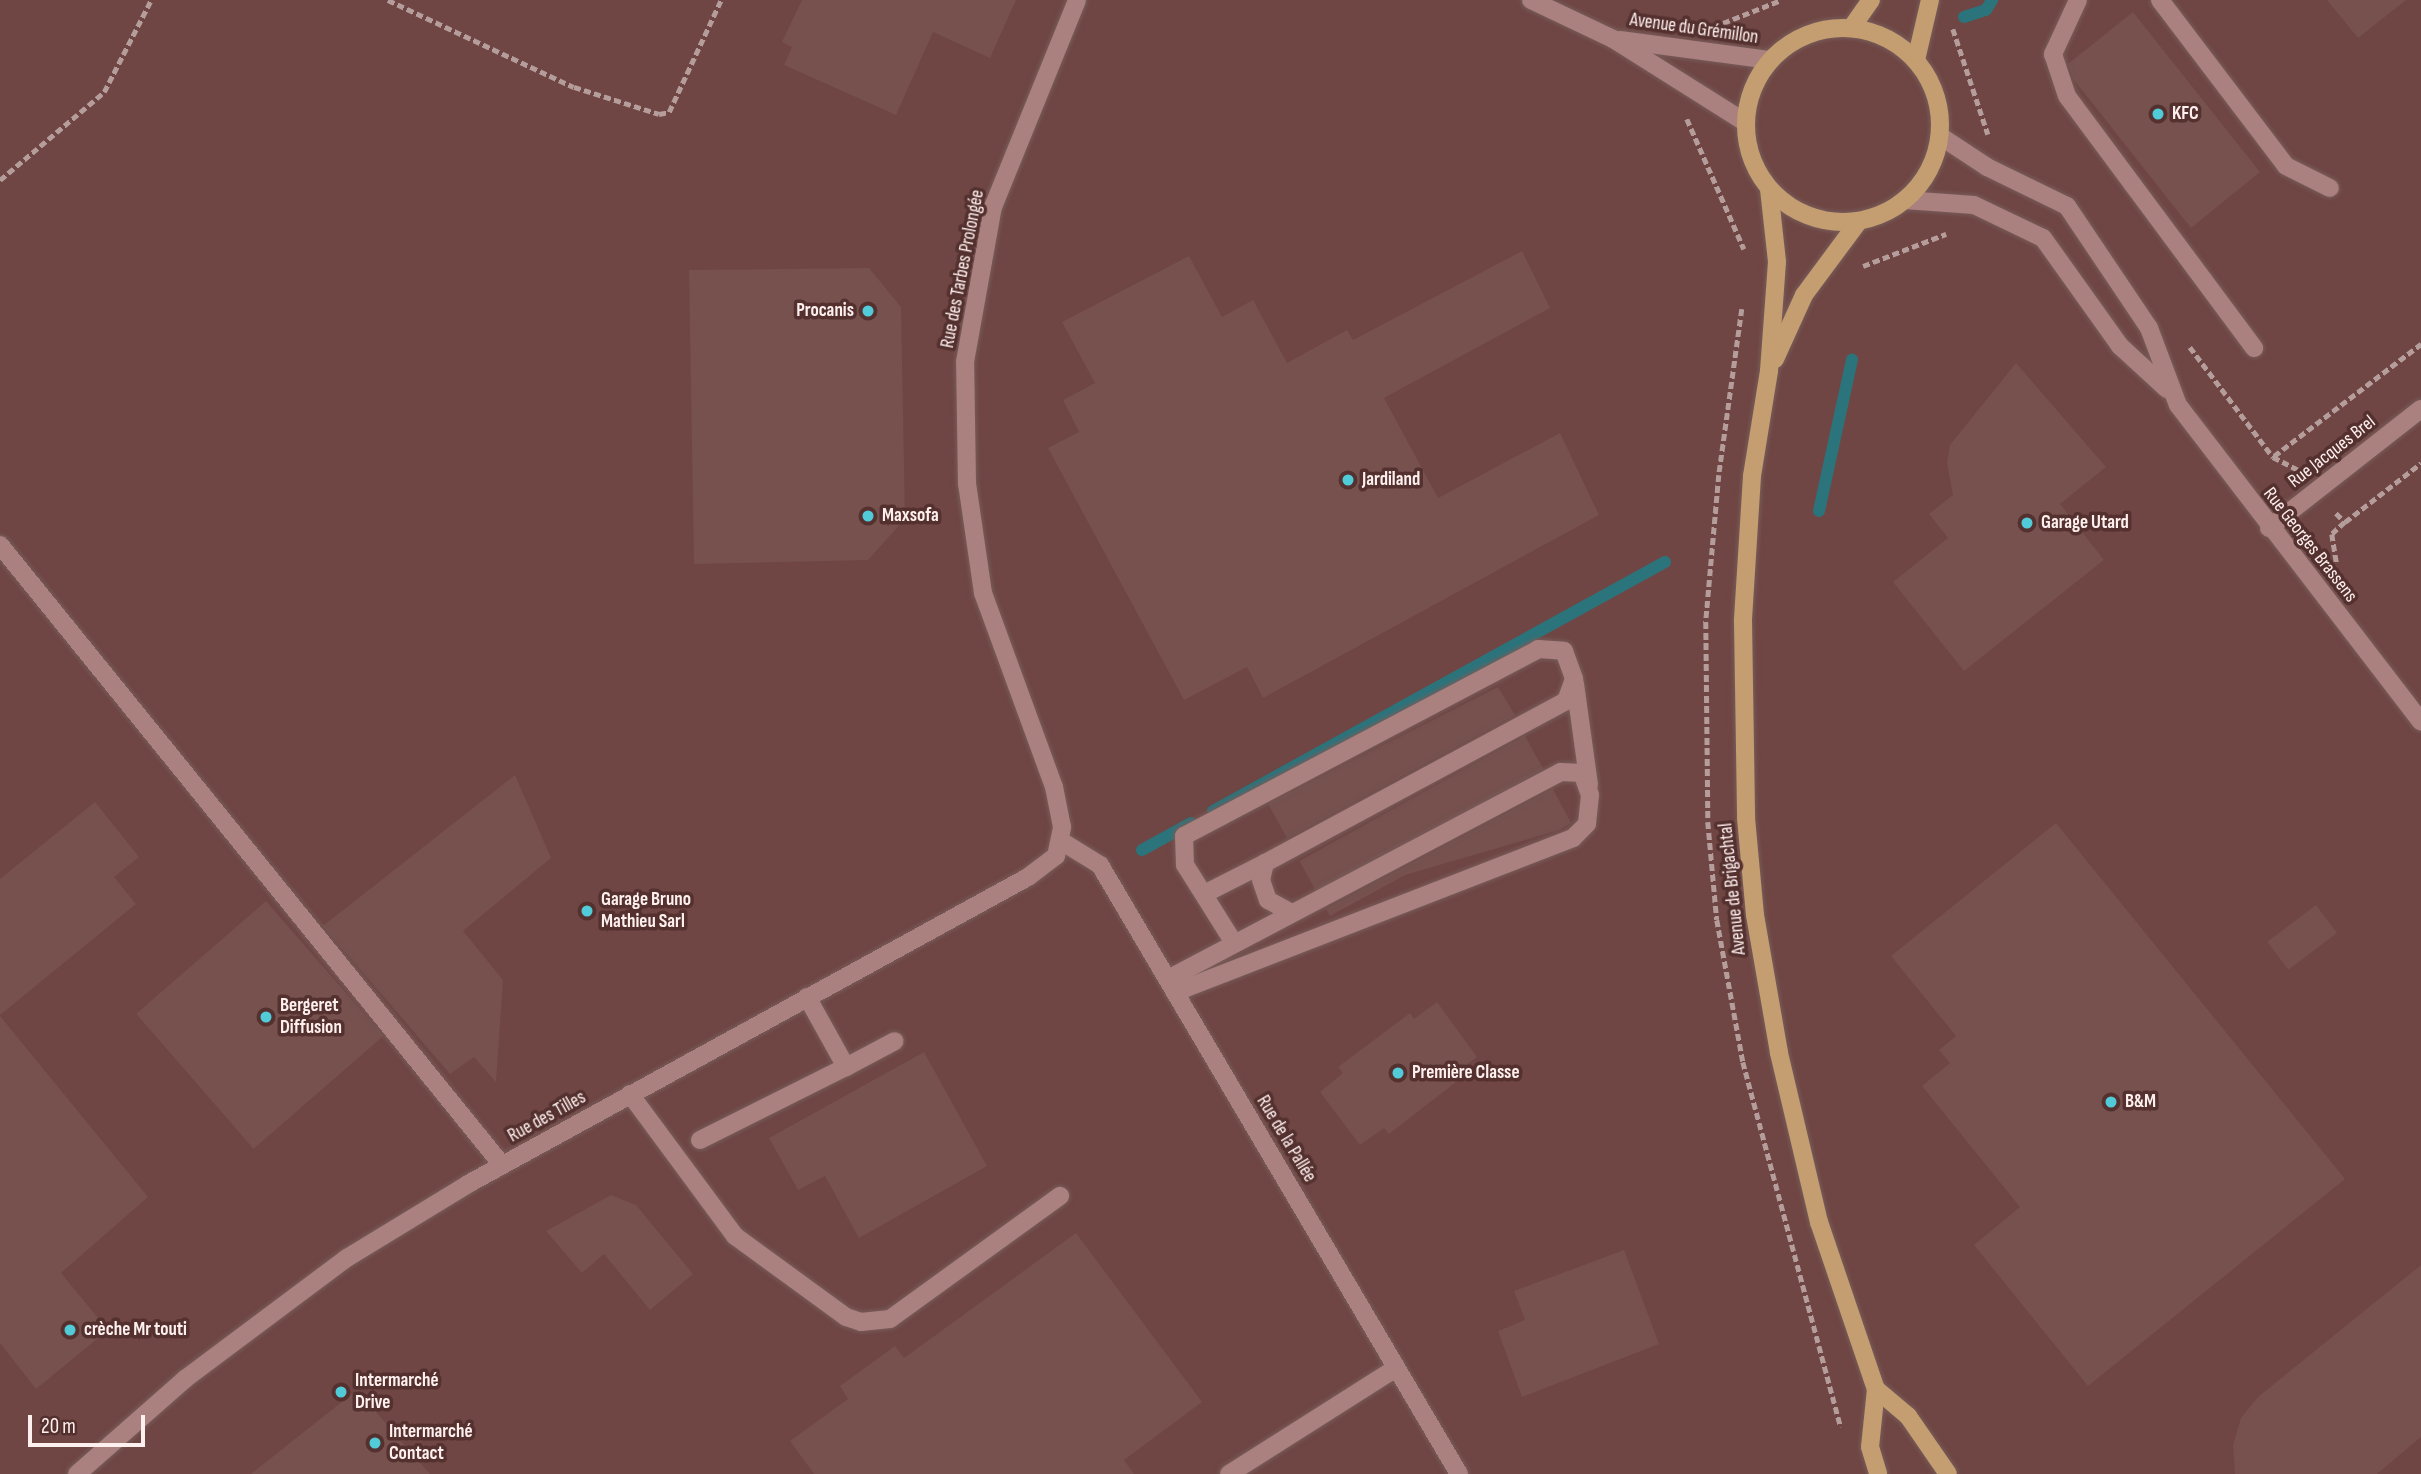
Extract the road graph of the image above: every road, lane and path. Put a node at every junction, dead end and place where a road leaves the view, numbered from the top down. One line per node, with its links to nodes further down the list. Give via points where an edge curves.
1 (151, 0): 21 (path, via 104,92)
2 (388, 0): 3 (path, via 574,87 659,114 669,112)
3 (721, 0)
4 (1077, 0): 45 (street, Rue des Tarbes Prolongée, via 993,207 972,307 964,409 967,483 984,593 1054,786)
5 (1531, 0): 14 (street, Avenue du Grémillon)
6 (1781, 0): 11 (path)
7 (1871, 0): 13 (main road)
8 (1930, 0): 16 (main road)
9 (2078, 0): 31 (street, via 2053,54 2067,96)
10 (2160, 0): 22 (street, via 2286,166)
11 (1718, 25)
12 (1951, 25): 20 (path)
13 (1852, 27): 15 (main road, via 1821,29 1793,41); 16 (main road, via 1888,38)
14 (1613, 39): 15 (street, Avenue du Grémillon); 18 (street, Avenue du Grémillon)
15 (1769, 60): 18 (main road, via 1753,86)
16 (1916, 60): 19 (main road, via 1932,83)
17 (1684, 113): 27 (path)
18 (1745, 122): 23 (main road, via 1751,158)
19 (1940, 136): 24 (main road, via 1929,171); 33 (street, Rue Georges Brassens, via 1987,167 2067,206 2149,328)
20 (1993, 147)
21 (0, 180)
22 (2330, 188)
23 (1769, 189): 25 (main road, via 1795,210 1826,220); 32 (main road, Avenue de Brigachtal, via 1777,262)
24 (1905, 200): 25 (main road); 33 (street, Rue Georges Brassens, via 1974,205 2043,238 2120,345)
25 (1859, 221): 32 (main road, Avenue de Brigachtal, via 1804,295)
26 (1956, 231): 28 (path, via 1888,253)
27 (1748, 258)
28 (1853, 273)
29 (2183, 337): 35 (path)
30 (2421, 344): 35 (path)
31 (2254, 348)
32 (1769, 371): 59 (main road, Avenue de Brigachtal, via 1752,476 1743,621 1742,728 1755,915 1779,1053 1819,1222)
33 (2170, 391): 39 (street, Rue Georges Brassens)
34 (2421, 409): 37 (street, Rue Jacques Brel)
35 (2273, 457): 37 (path, via 2293,464)
36 (2421, 463): 38 (path)
37 (2316, 491): 38 (path); 39 (street, Rue Jacques Brel)
38 (2345, 522): 41 (path, via 2332,534)
39 (2269, 528): 43 (street, Rue Georges Brassens)
40 (0, 545): 56 (street)
41 (2338, 570)
42 (1574, 680): 44 (street); 46 (street, via 1566,701 1540,718); 47 (street, via 1564,651 1538,649 1184,836 1185,865)
43 (2421, 722)
44 (1590, 795): 48 (street, via 1582,773 1561,772); 50 (street, via 1587,824 1573,838)
45 (1061, 841): 50 (street, Rue de la Pallée, via 1100,865); 51 (street, Rue des Tilles, via 1048,865)
46 (1265, 863): 47 (street); 48 (street, via 1261,880 1268,900)
47 (1204, 894): 49 (street)
48 (1290, 912): 49 (street)
49 (1234, 943): 50 (street)
50 (1171, 986): 58 (street, Rue de la Pallée)
51 (807, 997): 53 (street); 54 (street, Rue des Tilles)
52 (895, 1041): 53 (street)
53 (846, 1067): 55 (street)
54 (630, 1094): 56 (street, Rue des Tilles); 57 (street, via 735,1236 846,1317 861,1322 890,1319)
55 (700, 1140)
56 (502, 1165): 60 (street, Rue des Tilles, via 347,1258 185,1379)
57 (1059, 1196)
58 (1396, 1368): 61 (street); 62 (street, Rue de la Pallée)
59 (1876, 1389): 63 (main road, Avenue de Brigachtal, via 1870,1447); 64 (main road, via 1908,1416)
60 (77, 1474)
61 (1228, 1474)
62 (1459, 1474)
63 (1878, 1474)
64 (1948, 1474)

